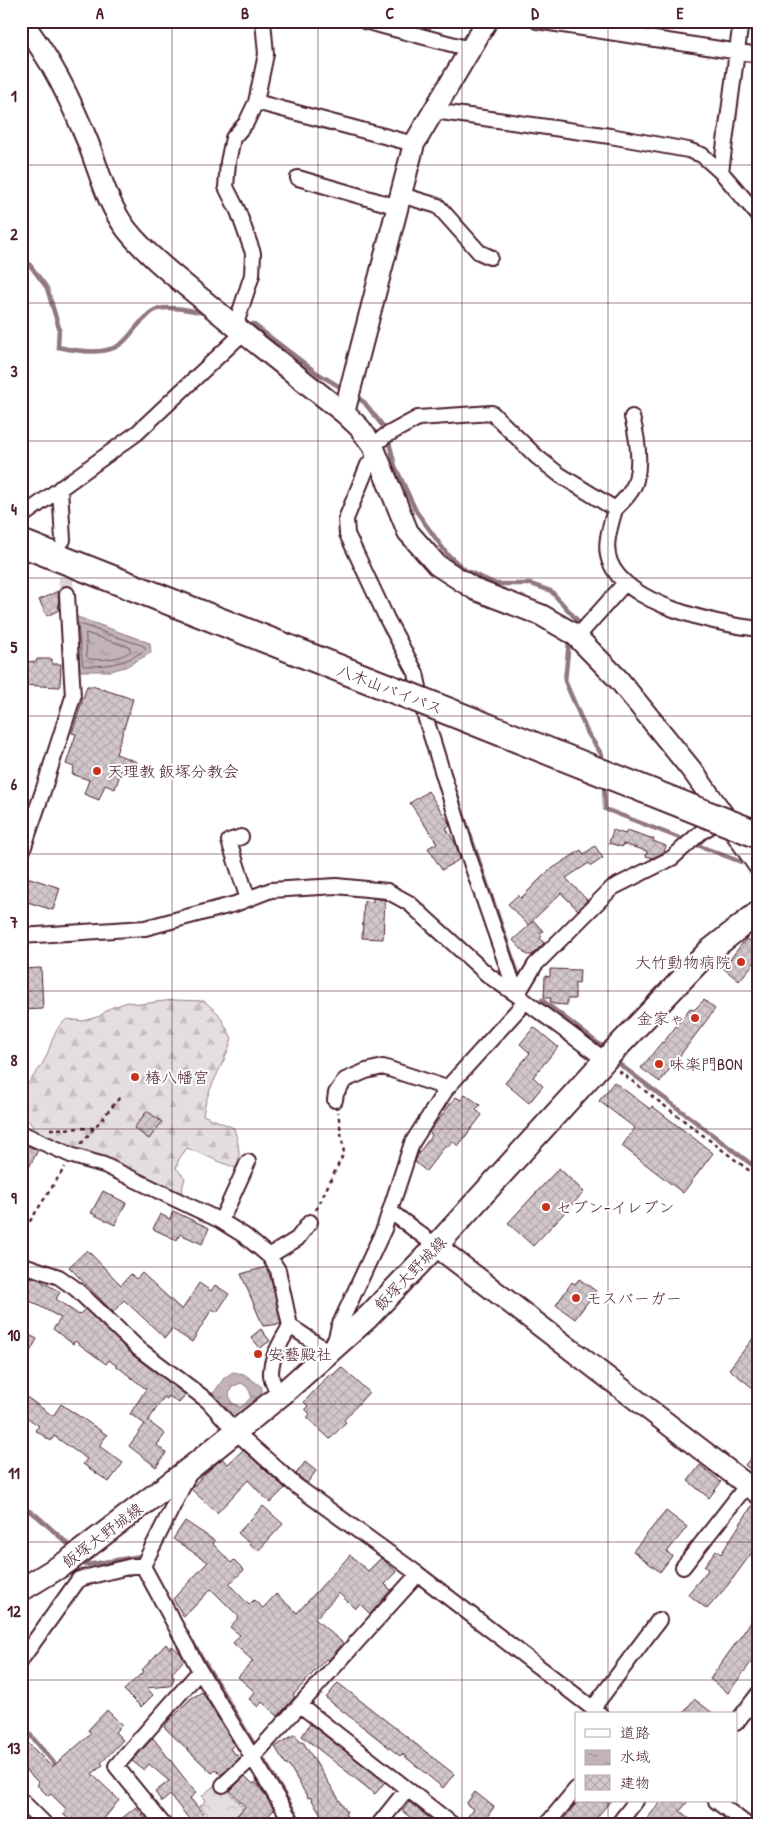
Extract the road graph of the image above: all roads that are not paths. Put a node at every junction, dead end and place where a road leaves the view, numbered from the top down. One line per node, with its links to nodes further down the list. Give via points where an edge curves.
1 (22, 21): 7 (street)
2 (263, 21): 11 (street, via 266,54)
3 (364, 21): 8 (street)
4 (487, 21): 8 (street)
5 (537, 21): 9 (street)
6 (741, 21): 9 (street)
7 (28, 35): 19 (street, via 58,75 107,194 127,230 166,269)
8 (470, 48): 12 (street)
9 (737, 52): 10 (street); 14 (street)
10 (759, 55)
11 (256, 102): 13 (street); 19 (street, via 246,123 233,138 226,187 253,253 252,275)
12 (434, 111): 13 (street); 14 (street, via 688,150 702,155)
13 (414, 144): 16 (street)
14 (721, 172): 17 (street)
15 (298, 178): 16 (street)
16 (400, 201): 18 (street, via 438,206 479,252); 20 (street)
17 (759, 216)
18 (490, 257)
19 (239, 330): 20 (street); 23 (street, via 137,433)
20 (348, 399): 22 (street, via 359,427)
21 (632, 417): 24 (street, via 638,458 636,481)
22 (381, 443): 24 (street, via 418,418 492,412 537,457); 31 (street, via 408,532 437,565 476,590 541,615); 40 (street, via 368,465 346,519 347,534 416,673 425,716 467,851)
23 (60, 488): 25 (street); 26 (street)
24 (616, 509): 28 (street, via 607,552 610,563)
25 (21, 517)
26 (63, 540)
27 (21, 543): 33 (highway, 八木山バイパス, bridge)
28 (625, 583): 30 (street, via 681,612 728,626); 31 (street)
29 (67, 594): 35 (street, via 72,697)
30 (759, 629)
31 (577, 637): 32 (street, via 619,680)
32 (725, 816): 36 (street); 40 (street, via 672,858 612,888 535,965)
33 (759, 835)
34 (240, 837): 37 (street, via 229,841)
35 (21, 854)
36 (758, 862)
37 (248, 899): 39 (street, via 145,928); 40 (street, via 271,890 336,886 388,891 409,903 471,962)
38 (759, 912): 41 (main road, 飯塚大野城線, via 708,952)
39 (21, 936)
40 (521, 998): 41 (street); 42 (street)
41 (605, 1060): 49 (main road, 飯塚大野城線)
42 (447, 1088): 43 (street, via 383,1067 345,1080); 46 (street, via 412,1143)
43 (335, 1100)
44 (21, 1134): 47 (street, via 76,1151)
45 (248, 1162): 47 (street)
46 (390, 1211): 49 (street); 53 (street, via 339,1326)
47 (221, 1221): 50 (street)
48 (310, 1222): 50 (street, via 297,1239)
49 (436, 1246): 53 (main road, 飯塚大野城線); 57 (street)
50 (269, 1256): 52 (street, via 278,1270)
51 (21, 1264): 55 (street, via 59,1277 76,1289 139,1349 208,1401)
52 (290, 1326): 53 (street); 54 (street, via 276,1350 272,1372 274,1384)
53 (332, 1350): 54 (main road, 飯塚大野城線)
54 (282, 1394): 55 (main road, 飯塚大野城線)
55 (236, 1432): 56 (main road, 飯塚大野城線); 61 (street, via 294,1485)
56 (193, 1466): 58 (street); 60 (main road, 飯塚大野城線)
57 (753, 1490): 59 (street)
58 (143, 1566): 60 (street); 65 (street)
59 (683, 1567)
60 (73, 1571): 62 (main road, 飯塚大野城線); 64 (street)
61 (418, 1574): 67 (street); 68 (street)
62 (21, 1590)
63 (659, 1620): 68 (street)
64 (21, 1660)
65 (200, 1671): 70 (street); 78 (street, via 116,1766)
66 (759, 1694): 69 (street)
67 (300, 1705): 70 (street); 81 (street)
68 (596, 1711)
69 (738, 1720)
70 (253, 1757): 71 (street); 79 (street)
71 (223, 1785)
72 (407, 1789): 80 (street)
73 (575, 1790): 82 (street)
74 (21, 1800): 77 (street)
75 (635, 1802): 83 (street)
76 (717, 1802): 84 (street)
77 (45, 1824)
78 (163, 1824)
79 (293, 1824)
80 (379, 1824)
81 (452, 1824)
82 (547, 1824)
83 (618, 1824)
84 (746, 1824)

